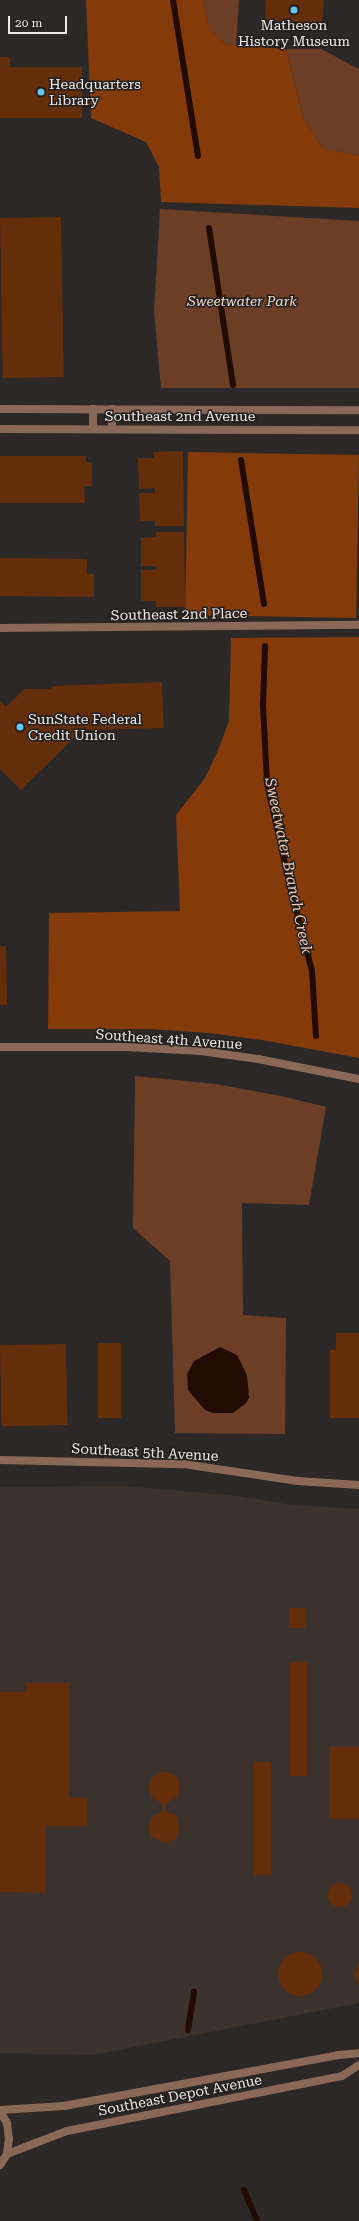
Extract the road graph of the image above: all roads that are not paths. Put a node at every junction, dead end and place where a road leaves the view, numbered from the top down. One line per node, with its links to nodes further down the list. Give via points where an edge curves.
1 (0, 409): 2 (street, Southeast 2nd Avenue)
2 (93, 409): 3 (street, Southeast 2nd Avenue); 6 (street)
3 (112, 409): 4 (street, Southeast 2nd Avenue); 7 (street)
4 (359, 410)
5 (0, 429): 6 (street, Southeast 2nd Avenue)
6 (93, 429): 7 (street, Southeast 2nd Avenue)
7 (112, 429): 8 (street, Southeast 2nd Avenue)
8 (359, 430)
9 (359, 625): 10 (street, Southeast 2nd Place)
10 (0, 628)
11 (0, 1046): 12 (street, Southeast 4th Avenue, via 126,1047 201,1051 258,1059)
12 (359, 1079)
13 (0, 1460): 14 (street, Southeast 5th Avenue, via 183,1464 298,1481)
14 (359, 1485)
15 (359, 2053): 17 (street, Southeast Depot Avenue, via 51,2108)
16 (359, 2065): 18 (street, Southeast Depot Avenue, via 342,2076 67,2131)
17 (0, 2111): 18 (street, via 7,2124)
18 (7, 2154): 19 (street)
19 (0, 2165)

